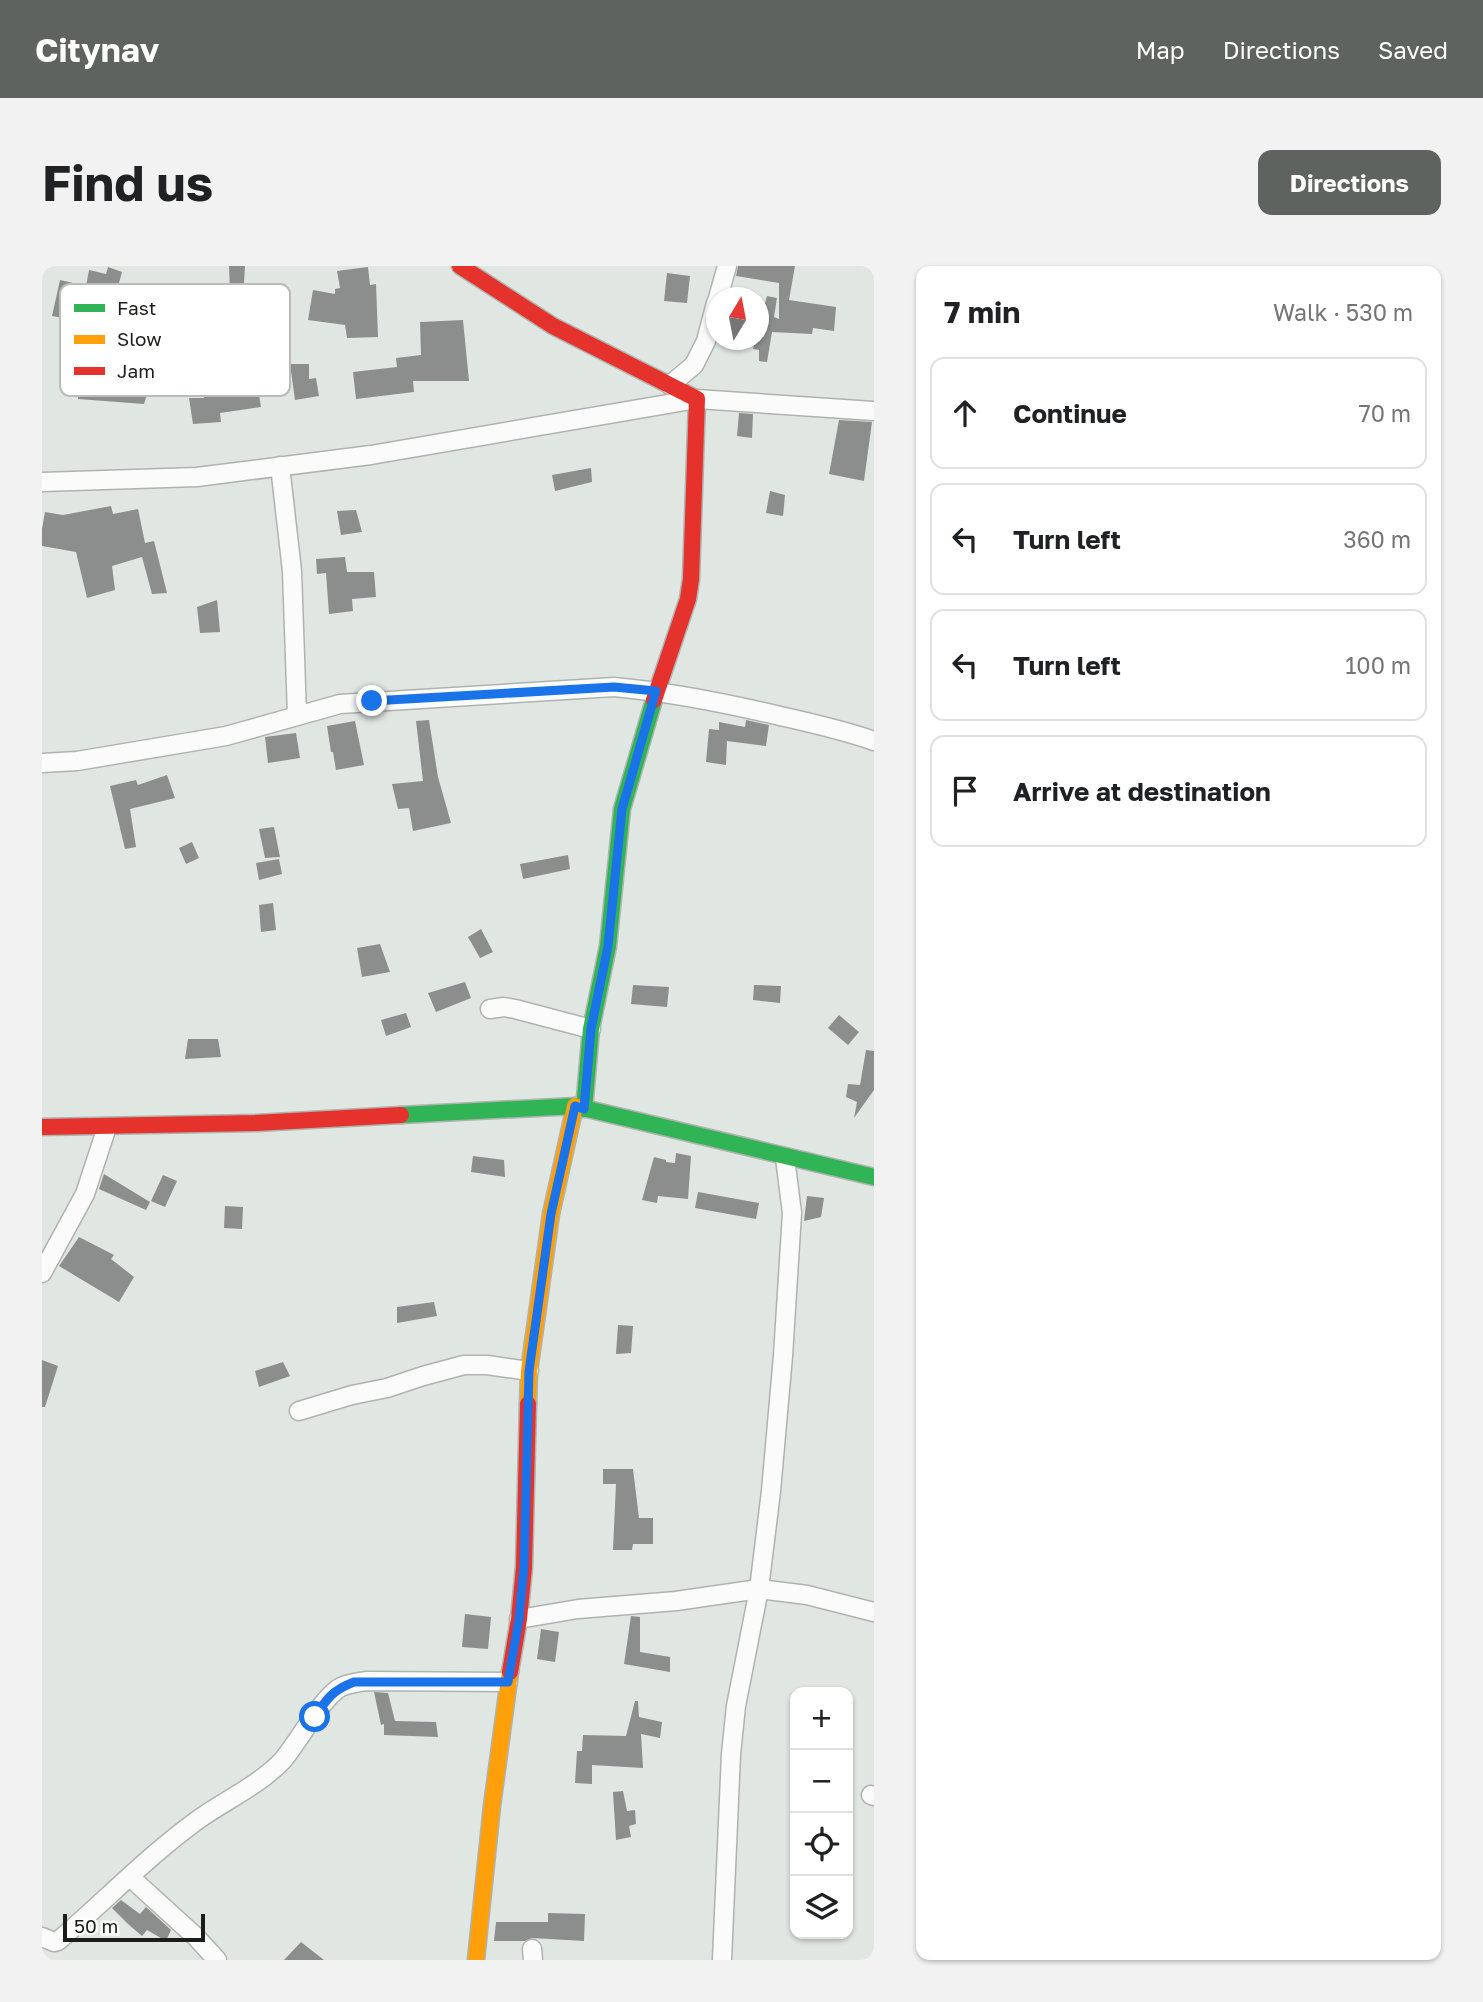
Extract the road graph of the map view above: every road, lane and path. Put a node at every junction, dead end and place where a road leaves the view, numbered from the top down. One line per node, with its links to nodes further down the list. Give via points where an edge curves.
1 (460, 266): 5 (street, via 553,326)
2 (727, 266): 3 (street)
3 (721, 287)
4 (706, 341): 5 (street, via 694,366)
5 (670, 385): 6 (street)
6 (697, 398): 7 (street); 8 (street, via 371,455); 10 (street, via 691,579 685,611)
7 (874, 411)
8 (280, 466): 9 (street, via 197,477); 11 (street, via 292,571)
9 (42, 482)
10 (656, 691): 11 (street, via 614,687 372,701); 12 (street); 15 (street, via 622,809 608,946)
11 (297, 715): 13 (street, via 226,736)
12 (874, 741)
13 (42, 763)
14 (490, 1009): 15 (street, via 515,1009)
15 (591, 1029): 16 (street)
16 (579, 1107): 18 (street); 19 (street); 22 (street, via 551,1214)
17 (42, 1127): 18 (street)
18 (107, 1128): 21 (street, via 85,1194)
19 (785, 1157): 20 (street); 24 (street, via 792,1213 776,1437)
20 (874, 1177)
21 (42, 1273)
22 (529, 1371): 23 (street, via 464,1365); 26 (street)
23 (299, 1411)
24 (759, 1589): 25 (street, via 807,1595); 26 (street); 30 (street, via 731,1754)
25 (874, 1612)
26 (519, 1619): 27 (street)
27 (508, 1682): 28 (street, via 377,1681 340,1688 271,1772 199,1819); 32 (street)
28 (130, 1877): 29 (street, via 58,1941); 31 (street)
29 (42, 1937)
30 (723, 1937): 33 (street); 34 (street)
31 (217, 1960)
32 (476, 1960)
33 (722, 1960)
34 (735, 1960)

